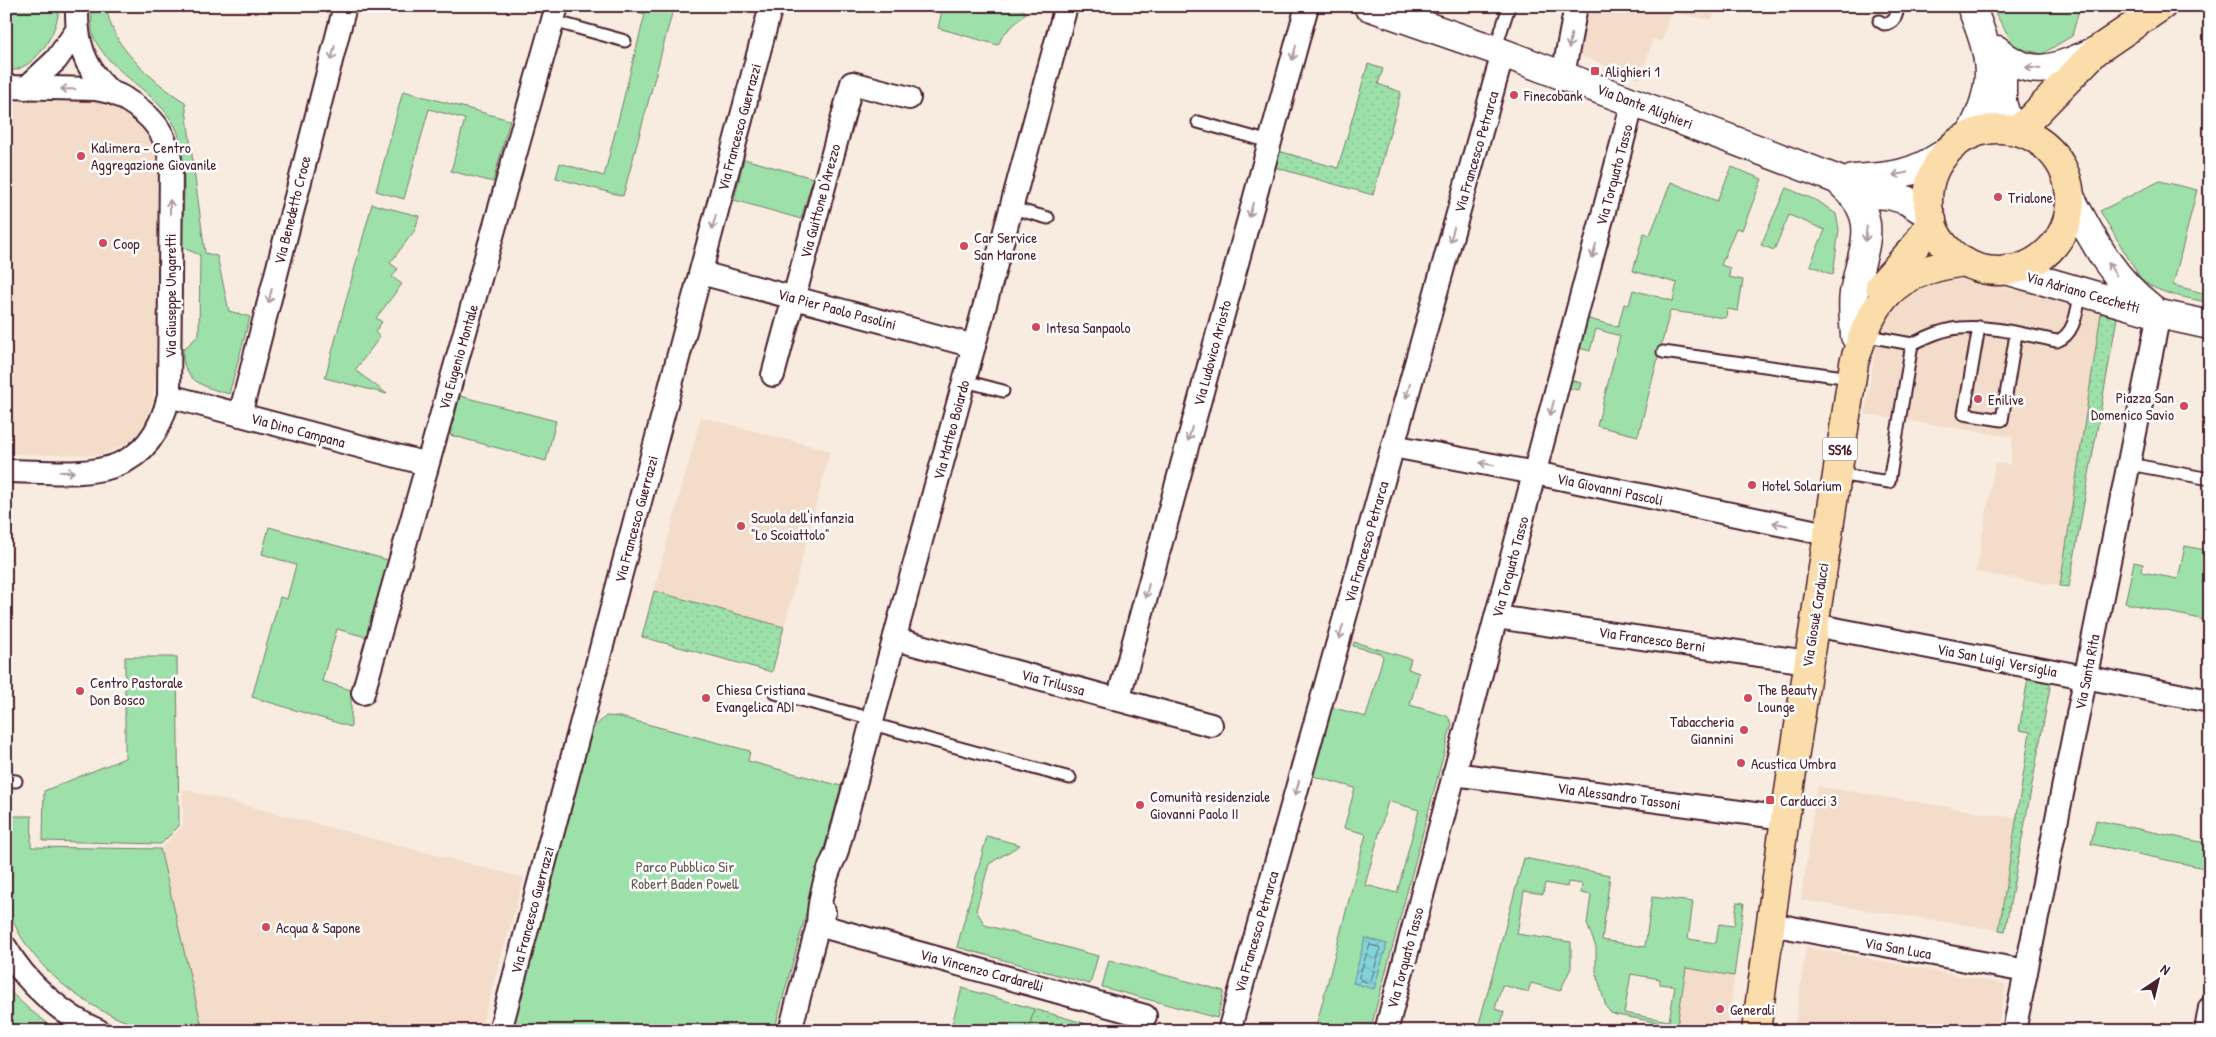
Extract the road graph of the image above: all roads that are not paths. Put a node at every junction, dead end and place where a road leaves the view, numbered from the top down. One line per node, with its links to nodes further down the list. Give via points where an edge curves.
1 (77, 6): 14 (street, Via Giuseppe Ungaretti)
2 (345, 6): 54 (street, Via Benedetto Croce, one-way to 54)
3 (771, 6): 38 (street, Via Francesco Guerrazzi, one-way to 38)
4 (1066, 6): 33 (street, Via Matteo Boiardo)
5 (1307, 6): 28 (street, Via Ludovico Ariosto, one-way to 28)
6 (1368, 6): 18 (main road, Via Dante Alighieri)
7 (1509, 6): 18 (lane)
8 (1576, 6): 19 (street, one-way to 19)
9 (1897, 6): 13 (lane, via 1892,22)
10 (1972, 6): 16 (main road); 27 (main road, via 1988,52 1990,70 1985,104)
11 (2162, 6): 17 (main road, SS16)
12 (555, 13): 15 (lane, Via Eugenio Montale); 56 (street, Via Eugenio Montale)
13 (1879, 22)
14 (76, 32): 21 (street, via 44,72); 22 (street, Via Giuseppe Ungaretti, via 86,62)
15 (625, 41)
16 (1997, 50): 17 (main road, one-way to 16, via 2064,65 2041,70 2026,68); 26 (main road, via 2002,71 2004,114)
17 (2096, 51): 20 (main road, SS16)
18 (1499, 52): 19 (main road, Via Dante Alighieri); 55 (street, Via Francesco Petrarca, one-way to 55)
19 (1563, 75): 24 (main road, Via Dante Alighieri)
20 (2064, 84): 26 (main road, SS16, via 2032,118); 30 (main road, SS16, via 2049,126)
21 (16, 88): 22 (street, one-way to 21)
22 (110, 92): 53 (street, Via Giuseppe Ungaretti, one-way to 22, via 171,166 168,147 161,131 143,112)
23 (909, 98): 40 (street, Via Guittone D'Arezzo, via 852,83)
24 (1634, 102): 31 (main road, Via Dante Alighieri); 58 (street, Via Torquato Tasso, one-way to 58)
25 (1198, 122): 28 (lane)
26 (2013, 130): 27 (main road, SS16, via 1997,129); 30 (main road, SS16, via 2032,137)
27 (1970, 135): 29 (main road, SS16)
28 (1270, 142): 70 (street, Via Ludovico Ariosto, one-way to 70)
29 (1944, 154): 31 (main road, Via Dante Alighieri, one-way to 31, via 1907,173); 34 (main road, SS16, via 1928,193)
30 (2053, 154): 32 (main road, SS16, via 2066,176)
31 (1836, 179): 34 (main road, Via Dante Alighieri, via 1865,192 1906,200); 45 (main road, Via Giosuè Carducci, one-way to 45, via 1858,200 1867,222 1854,295)
32 (2070, 197): 37 (main road, SS16, via 2066,223 2051,248 2028,264); 41 (main road, Via Adriano Cecchetti, one-way to 32, via 2116,276)
33 (1012, 208): 35 (lane); 47 (street, Via Matteo Boiardo)
34 (1931, 217): 36 (main road, SS16, via 1944,244); 45 (main road, Via Giosuè Carducci / SS16, via 1917,244 1872,298 1864,311)
35 (1048, 218)
36 (1965, 262): 37 (main road, SS16, via 1991,270); 45 (main road, Via Giosuè Carducci / SS16, via 1929,269 1902,281 1878,305)
37 (2006, 270): 39 (main road, Via Adriano Cecchetti)
38 (701, 273): 40 (street, Via Pier Paolo Pasolini); 84 (street, Via Francesco Guerrazzi)
39 (2081, 291): 41 (main road, Via Adriano Cecchetti); 44 (lane, via 2073,324 2063,338 2057,341)
40 (794, 298): 47 (street, Via Pier Paolo Pasolini); 50 (street, Via Guittone D'Arezzo)
41 (2160, 314): 42 (main road, Via Adriano Cecchetti); 57 (street, Via Santa Rita)
42 (2210, 325)
43 (1979, 327): 44 (lane); 44 (lane, via 1964,414 2002,420); 46 (lane, via 1942,331)
44 (2016, 334)
45 (1858, 335): 46 (lane); 49 (main road, Via Giosuè Carducci / SS16)
46 (1912, 344): 59 (lane, via 1889,482)
47 (974, 346): 51 (street, Via Matteo Boiardo)
48 (1663, 352): 49 (lane)
49 (1852, 370): 59 (main road, Via Giosuè Carducci / SS16)
50 (772, 375)
51 (965, 381): 52 (lane); 65 (street, Via Matteo Boiardo)
52 (1003, 390)
53 (169, 396): 54 (street, Via Dino Campana); 60 (street, Via Giuseppe Ungaretti, one-way to 53, via 106,470 128,461 143,450 154,435)
54 (240, 415): 56 (street, Via Dino Campana)
55 (1393, 446): 58 (street, Via Giovanni Pascoli, one-way to 55); 86 (street, Via Francesco Petrarca, one-way to 86)
56 (428, 464): 69 (street, Via Eugenio Montale)
57 (2129, 464): 61 (lane); 67 (street, Via Santa Rita)
58 (1535, 473): 62 (street, Via Giovanni Pascoli, one-way to 58); 63 (street, Via Torquato Tasso)
59 (1837, 474): 62 (main road, Via Giosuè Carducci / SS16)
60 (10, 476)
61 (2210, 479)
62 (1828, 534): 64 (main road, Via Giosuè Carducci / SS16)
63 (1496, 617): 66 (street, Via Francesco Berni); 74 (street, Via Torquato Tasso)
64 (1814, 625): 66 (main road, Via Giosuè Carducci / SS16); 67 (street, Via San Luigi Versiglia)
65 (895, 639): 70 (street, Via Trilussa); 72 (street, Via Matteo Boiardo)
66 (1808, 662): 76 (main road, Via Giosuè Carducci / SS16)
67 (2086, 677): 71 (street, Via San Luigi Versiglia); 80 (street, Via Santa Rita)
68 (775, 692): 72 (lane)
69 (363, 693)
70 (1118, 700): 73 (street, Via Trilussa)
71 (2210, 701)
72 (872, 721): 75 (lane); 78 (street, Via Matteo Boiardo, via 836,854 819,902)
73 (1211, 725)
74 (1454, 774): 76 (street, Via Alessandro Tassoni); 87 (street, Via Torquato Tasso)
75 (1070, 778)
76 (1784, 818): 77 (main road, Via Giosuè Carducci / SS16)
77 (1770, 924): 80 (street, Via San Luca); 88 (main road, Via Giosuè Carducci / SS16)
78 (818, 925): 82 (street, Via Vincenzo Cardarelli); 85 (street, Via Matteo Boiardo)
79 (6, 948): 83 (street, via 29,979 50,999)
80 (2026, 971): 89 (street, Via Santa Rita)
81 (2210, 1008): 90 (street)
82 (1146, 1016)
83 (99, 1031)
84 (500, 1031)
85 (790, 1031)
86 (1229, 1031)
87 (1386, 1031)
88 (1756, 1031)
89 (2014, 1031)
90 (2206, 1031)

